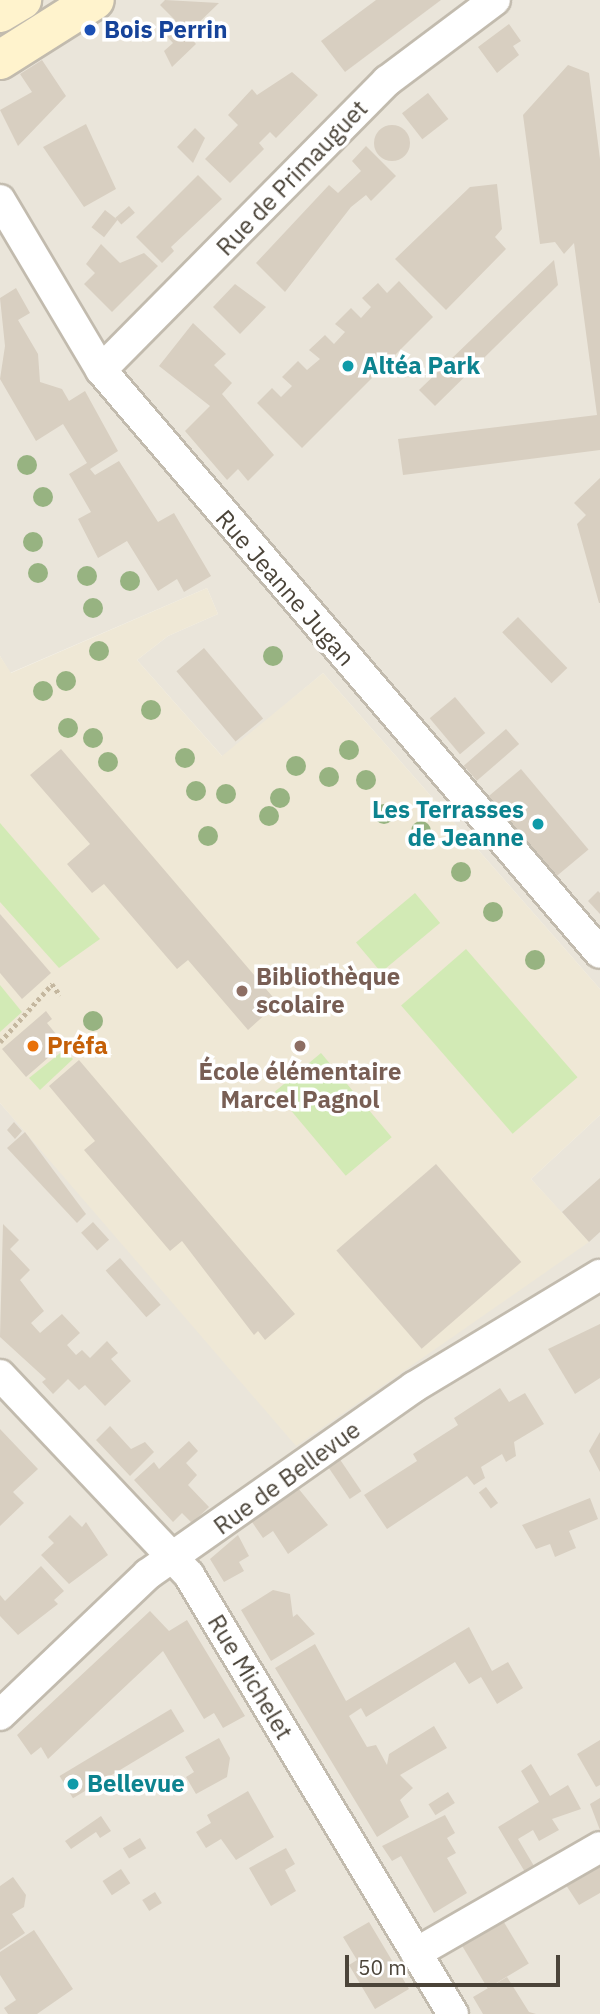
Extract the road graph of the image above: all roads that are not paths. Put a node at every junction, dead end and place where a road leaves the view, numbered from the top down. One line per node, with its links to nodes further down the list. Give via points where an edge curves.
1 (22, 0): 4 (main road)
2 (95, 0): 5 (main road)
3 (495, 0): 7 (street, Rue de Primauguet, via 387,81)
4 (0, 13)
5 (0, 60)
6 (0, 200): 7 (street, Rue Jeanne Jugan)
7 (101, 370): 8 (street, Rue Jeanne Jugan)
8 (600, 953)
9 (600, 1275): 11 (street, Rue de Bellevue, via 414,1387)
10 (0, 1375): 11 (street, Rue Michelet)
11 (172, 1557): 12 (street, Rue de Bellevue); 14 (street, Rue Michelet, via 189,1575)
12 (0, 1715)
13 (600, 1847): 14 (street)
14 (415, 1953): 15 (street, Rue Michelet)
15 (453, 2014)

